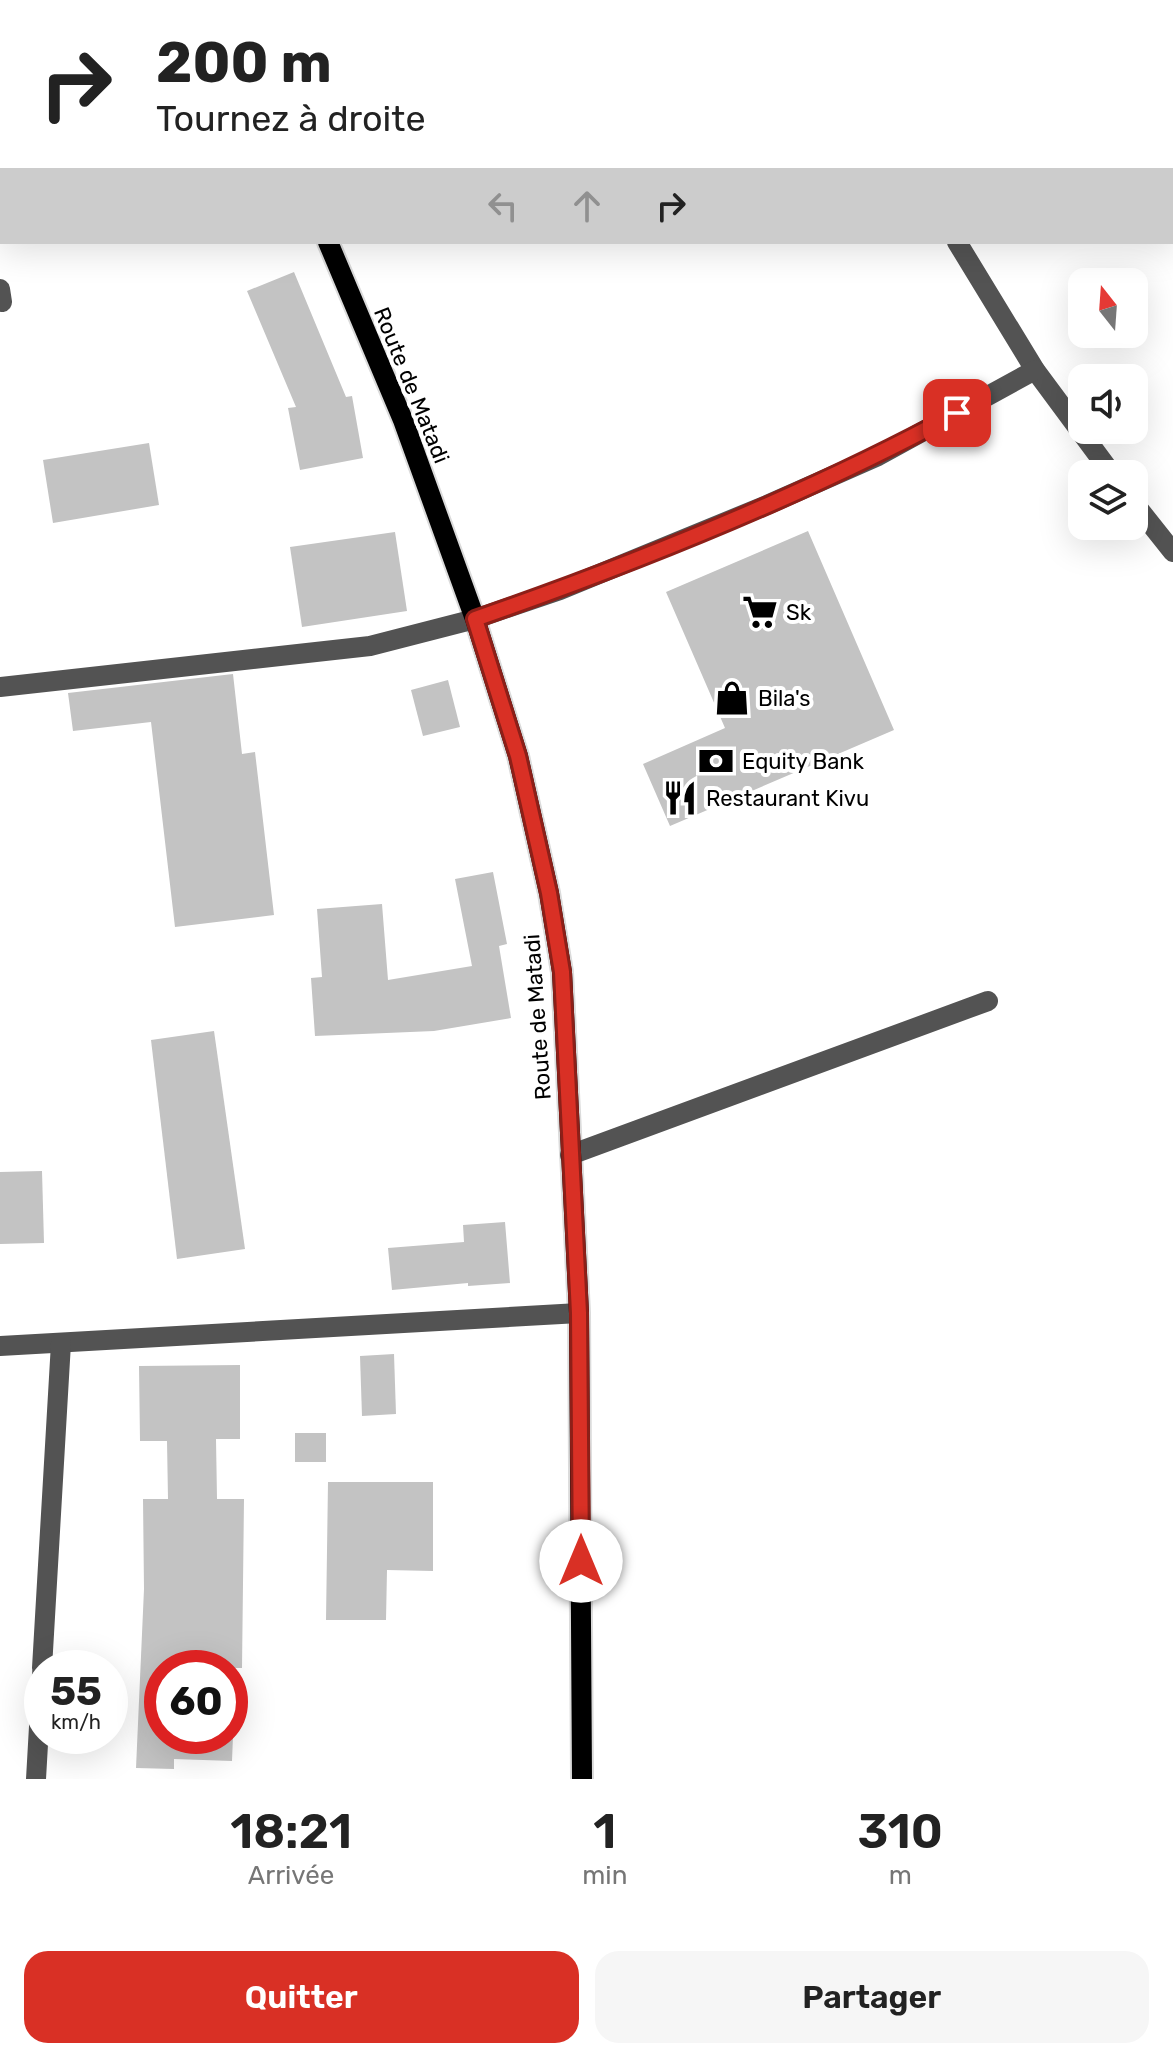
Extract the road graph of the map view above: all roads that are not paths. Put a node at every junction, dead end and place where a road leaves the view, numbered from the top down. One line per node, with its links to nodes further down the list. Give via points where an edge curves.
1 (329, 244): 7 (main road, Route de Matadi, via 403,420)
2 (958, 244): 3 (street)
3 (1035, 370): 4 (street); 7 (street, via 878,456 560,590)
4 (1102, 460)
5 (1148, 521): 6 (street)
6 (1173, 552)
7 (475, 619): 8 (street, via 370,646); 10 (main road, Route de Matadi, via 518,756 549,893 562,972)
8 (0, 687)
9 (988, 1001): 10 (street)
10 (570, 1155): 11 (main road, Route de Matadi)
11 (579, 1313): 12 (street); 17 (main road, Route de Matadi)
12 (61, 1343): 13 (street); 14 (street)
13 (0, 1346)
14 (43, 1650)
15 (37, 1754): 16 (street)
16 (36, 1779)
17 (582, 1779)

